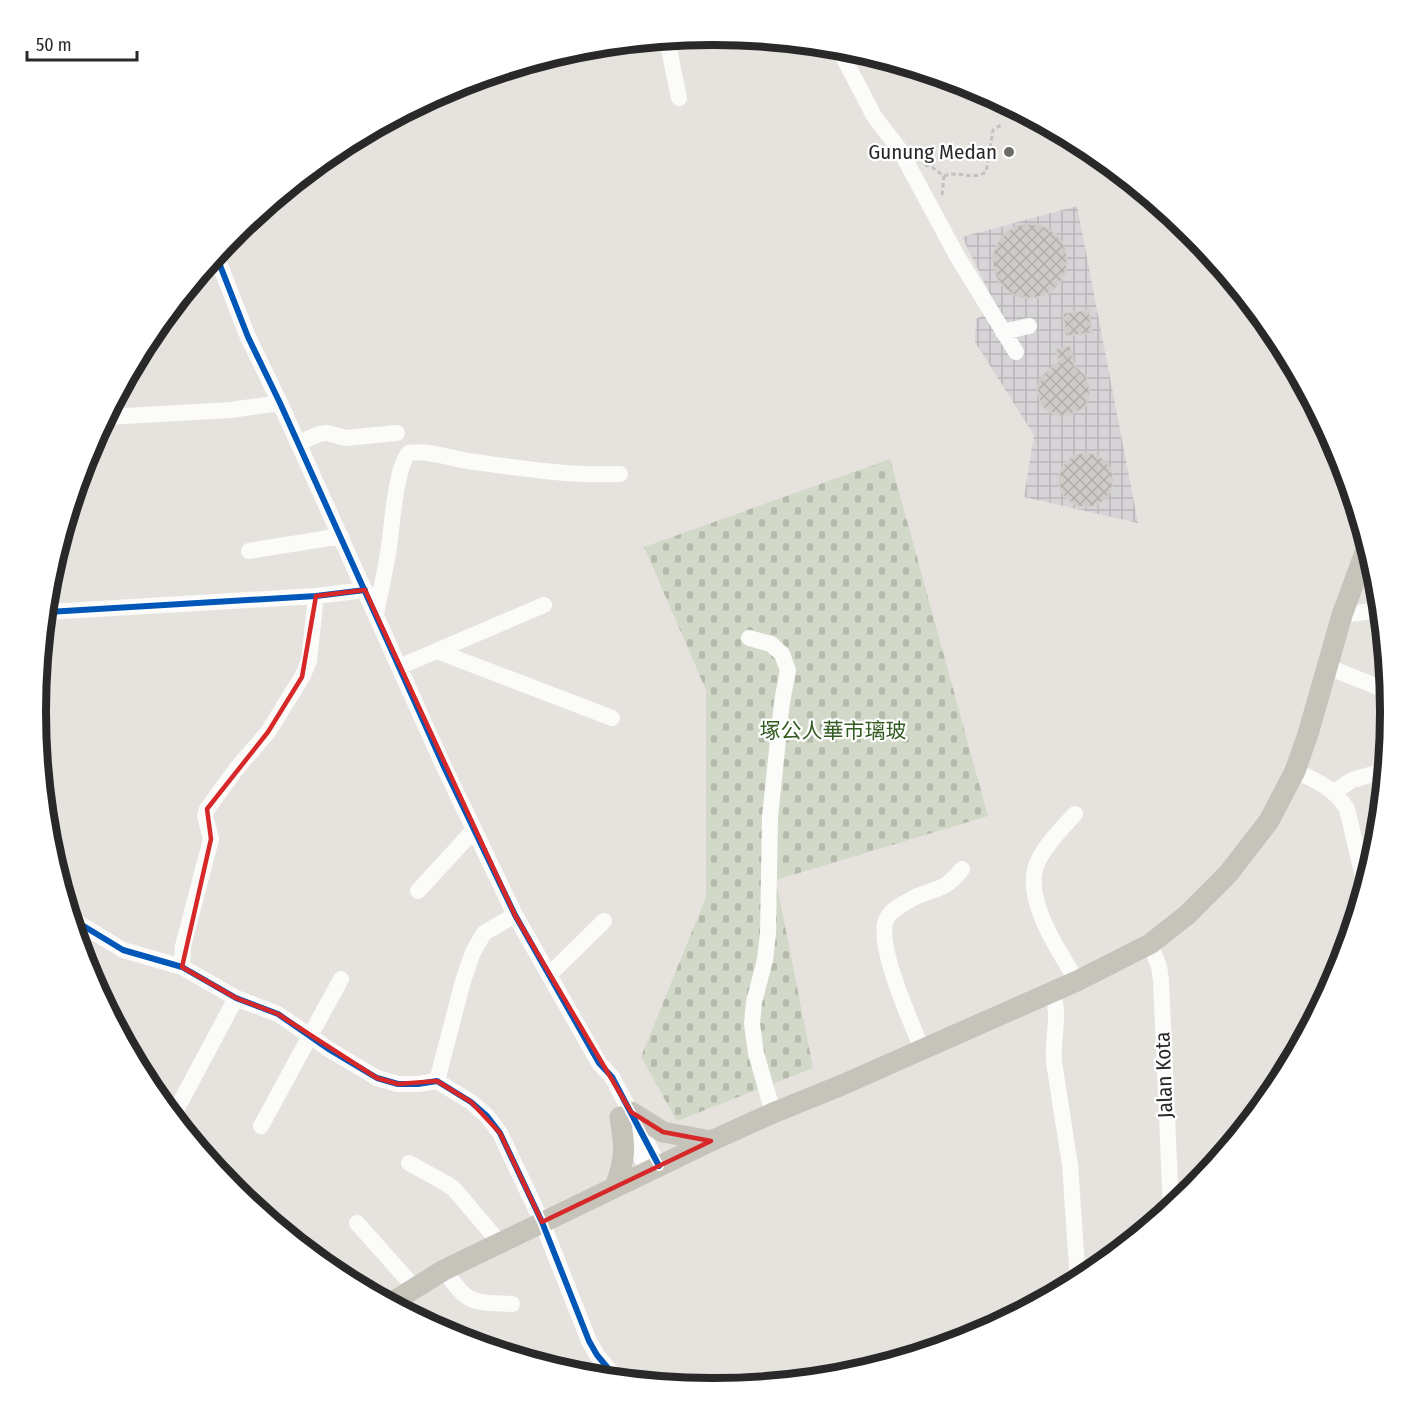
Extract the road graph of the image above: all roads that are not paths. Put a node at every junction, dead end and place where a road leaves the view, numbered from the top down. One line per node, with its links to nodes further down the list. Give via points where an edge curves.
1 (668, 46): 3 (street)
2 (844, 58): 6 (street)
3 (679, 98)
4 (220, 264): 8 (street, via 248,337)
5 (1029, 326): 6 (street)
6 (1003, 332): 7 (street)
7 (1016, 352)
8 (280, 403): 9 (street); 11 (street)
9 (115, 417)
10 (397, 433): 11 (street, via 346,438 327,433)
11 (298, 443): 13 (street)
12 (620, 474): 21 (street, via 559,473 409,453 397,490)
13 (341, 536): 14 (street); 16 (street)
14 (249, 551)
15 (1363, 563): 22 (main road)
16 (365, 590): 17 (street); 21 (street)
17 (316, 596): 20 (street); 41 (street, via 309,661 302,677 268,732 207,808 205,816 211,839 183,946)
18 (544, 604): 24 (street)
19 (1372, 611): 22 (street)
20 (54, 612)
21 (376, 614): 25 (street)
22 (1342, 615): 26 (main road)
23 (748, 638): 51 (street, via 771,644 782,654 788,670 770,817 767,942 752,1024)
24 (437, 651): 25 (street); 28 (street)
25 (399, 667): 33 (street)
26 (1328, 667): 27 (street); 29 (main road)
27 (1379, 687)
28 (612, 718)
29 (1295, 771): 31 (street); 40 (main road, via 1269,821 1228,874 1187,915)
30 (1376, 773): 31 (street, via 1352,780)
31 (1334, 792): 34 (street, via 1347,809)
32 (1076, 814): 44 (street, via 1042,854 1034,874 1043,922)
33 (474, 830): 36 (street); 37 (street)
34 (1361, 868)
35 (962, 869): 48 (street, via 944,888 895,909 884,928 898,989)
36 (418, 891)
37 (515, 915): 42 (street); 49 (street, via 484,933 473,952)
38 (604, 921): 42 (street)
39 (82, 925): 41 (street, via 123,950)
40 (1150, 944): 44 (main road); 58 (street, Jalan Kota, via 1162,988)
41 (182, 967): 46 (street)
42 (550, 974): 52 (street, via 602,1068 604,1082)
43 (341, 979): 47 (street)
44 (1077, 981): 45 (main road)
45 (1052, 992): 48 (main road); 63 (street, via 1057,1016 1054,1062 1070,1165)
46 (236, 998): 47 (street, via 278,1014); 50 (street)
47 (310, 1037): 49 (street, via 377,1078 398,1084); 53 (street)
48 (922, 1049): 51 (main road)
49 (437, 1081): 59 (street, via 471,1102 500,1133)
50 (177, 1108)
51 (772, 1113): 54 (main road)
52 (625, 1114): 54 (main road, via 663,1132); 56 (street); 57 (main road, via 624,1157)
53 (261, 1126)
54 (711, 1141): 56 (main road)
55 (409, 1163): 61 (street, via 454,1190)
56 (654, 1168): 57 (main road)
57 (615, 1187): 59 (main road)
58 (1170, 1196)
59 (542, 1222): 61 (main road); 67 (street, via 589,1341)
60 (357, 1223): 64 (street)
61 (500, 1243): 62 (main road)
62 (444, 1270): 64 (main road); 66 (street, via 460,1292 473,1301)
63 (1077, 1270)
64 (415, 1288): 65 (main road)
65 (398, 1299)
66 (512, 1304)
67 (609, 1369)

